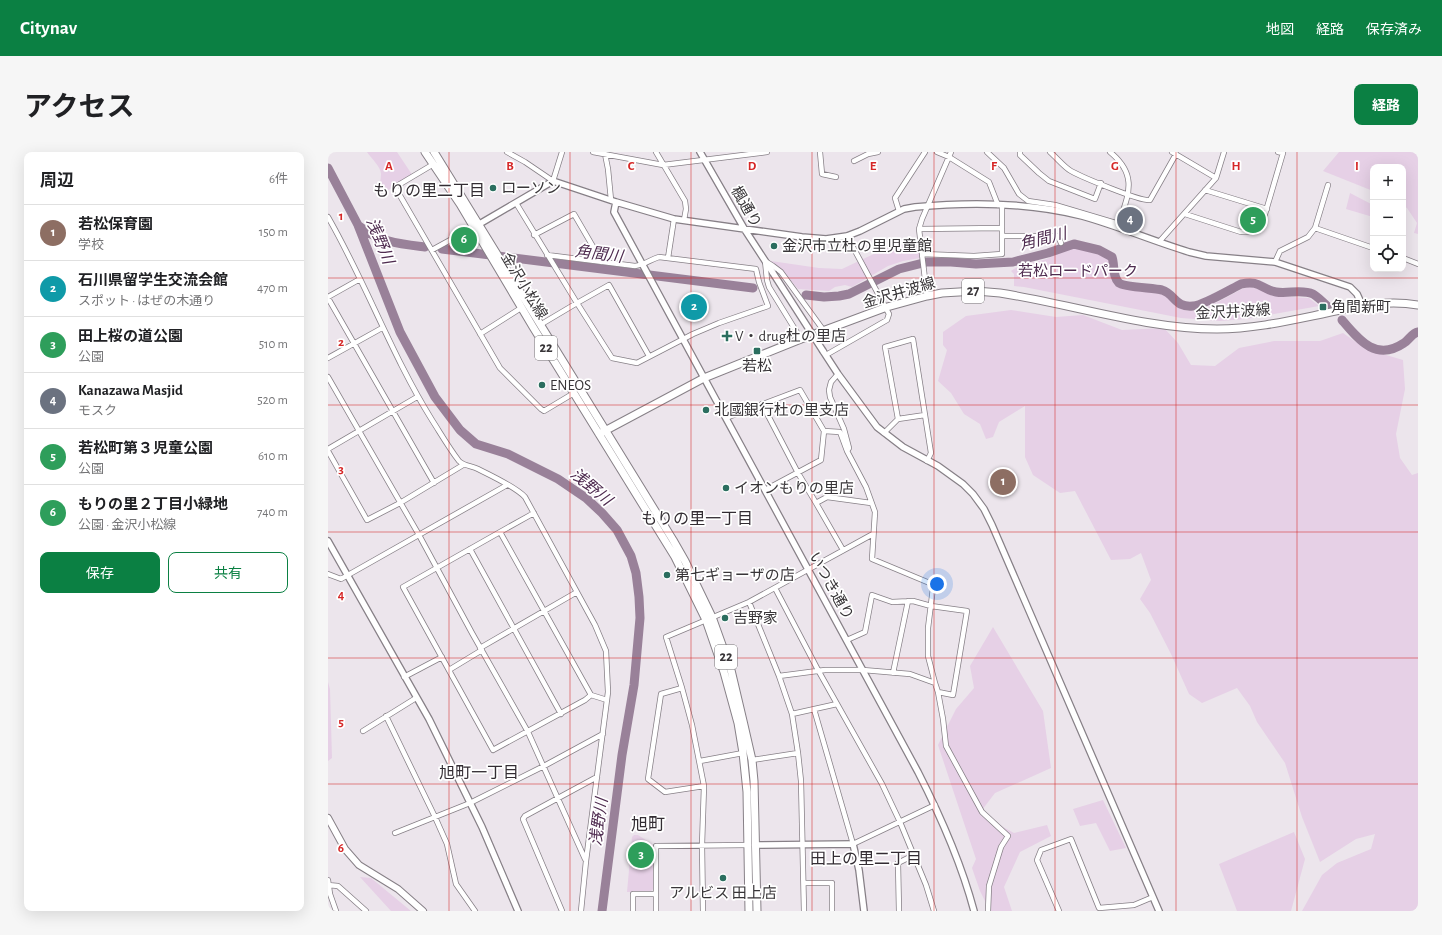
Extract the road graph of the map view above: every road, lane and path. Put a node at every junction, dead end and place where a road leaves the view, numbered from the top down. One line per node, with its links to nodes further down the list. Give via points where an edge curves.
1 (425, 152): 25 (main road, 金沢小松線 / 22)
2 (434, 152): 44 (main road, 金沢小松線 / 22)
3 (507, 152): 29 (street)
4 (562, 152): 29 (street)
5 (593, 152): 19 (street)
6 (656, 152): 26 (street)
7 (700, 152): 23 (street, 楓通り)
8 (767, 152): 21 (street)
9 (820, 152): 27 (street, via 822,174)
10 (878, 152): 24 (street)
11 (925, 152): 39 (street, via 895,198)
12 (937, 152): 22 (street)
13 (987, 152): 45 (street, via 1004,168 1019,194 1028,201 1055,205)
14 (1020, 152): 30 (street, via 1049,181 1095,199)
15 (1050, 152): 30 (street, via 1070,170)
16 (1110, 152): 33 (street, via 1123,164 1129,185)
17 (1224, 152): 28 (street)
18 (1278, 152): 38 (street, via 1283,153)
19 (605, 153): 26 (street); 34 (street)
20 (1174, 153): 28 (street); 33 (street, via 1150,200 1146,201)
21 (740, 154): 23 (street)
22 (950, 154): 36 (street, via 989,182); 37 (street)
23 (706, 160): 26 (street); 49 (street, 楓通り)
24 (854, 161)
25 (432, 164): 44 (main road, 金沢小松線 / 22); 56 (street, via 395,187)
26 (663, 166): 43 (street, via 686,201)
27 (836, 178)
28 (1216, 178): 32 (street)
29 (552, 181): 34 (street); 35 (street)
30 (1101, 183): 33 (street)
31 (1328, 185): 47 (street)
32 (1205, 190): 38 (street); 40 (street)
33 (1128, 194): 45 (street)
34 (614, 201): 42 (street); 66 (street, via 614,212)
35 (516, 203): 44 (street); 50 (street)
36 (1000, 205): 37 (street); 45 (street, via 1058,211); 46 (street)
37 (928, 206): 39 (street, via 915,206); 48 (street)
38 (1267, 209): 40 (street, via 1264,221 1250,232 1241,232)
39 (900, 211): 51 (street)
40 (1186, 214): 53 (street)
41 (328, 217): 67 (street)
42 (674, 219): 43 (street); 59 (street)
43 (684, 220): 49 (street)
44 (476, 225): 56 (street); 61 (main road, 金沢小松線 / 22)
45 (1118, 226): 53 (street)
46 (1002, 228): 48 (street); 52 (street)
47 (1315, 228): 55 (street); 64 (street, via 1308,237 1280,251)
48 (919, 229): 57 (street)
49 (745, 230): 51 (street, via 826,239); 62 (street, 楓通り)
50 (534, 235): 58 (street); 63 (street, via 574,214)
51 (847, 236): 73 (street)
52 (1002, 236): 54 (street, via 1058,236); 57 (street, via 1002,254)
53 (1159, 242): 64 (street, via 1206,256)
54 (1061, 243)
55 (1370, 247)
56 (432, 250): 78 (street)
57 (922, 256): 68 (street)
58 (548, 257): 63 (street); 70 (street)
59 (668, 258): 66 (street, via 653,259); 79 (street, via 756,269 768,306)
60 (1406, 259): 65 (street)
61 (498, 261): 74 (main road, 金沢小松線 / 22); 75 (main road, 金沢小松線 / 22)
62 (765, 261): 77 (street, via 780,272); 80 (street, via 769,286); 82 (street, 楓通り, bridge)
63 (602, 262): 66 (street)
64 (1275, 262): 71 (street, via 1350,287)
65 (1418, 264)
66 (644, 268): 79 (street, いつき通り)
67 (360, 279): 69 (street); 76 (street)
68 (927, 296): 71 (main road, 金沢井波線 / 27, via 955,292 1000,293 1184,328 1218,329 1277,323); 73 (main road, 金沢井波線 / 27)
69 (328, 297): 81 (street)
70 (577, 304): 75 (street); 83 (street, via 612,358 637,363); 83 (street, via 609,285)
71 (1362, 305): 72 (main road, 金沢井波線 / 27)
72 (1418, 305)
73 (887, 307): 77 (main road, 金沢井波線 / 27); 82 (street, via 887,320)
74 (521, 308): 78 (street); 88 (main road, 金沢小松線 / 22)
75 (540, 325): 95 (main road, 金沢小松線 / 22)
76 (382, 328): 81 (street); 89 (street)
77 (824, 331): 80 (main road, 金沢井波線 / 27)
78 (480, 334): 88 (street, via 500,368 540,409 544,411)
79 (683, 338): 83 (street); 87 (street, いつき通り)
80 (801, 339): 87 (main road, 金沢井波線 / 27)
81 (354, 344): 84 (street); 91 (street)
82 (824, 353): 85 (street, 楓通り)
83 (649, 356)
84 (328, 358)
85 (838, 374): 98 (street, 楓通り); 101 (street, via 831,382 829,390 844,429 849,448)
86 (328, 377): 96 (street)
87 (704, 378): 93 (street, いつき通り); 95 (main road, 金沢井波線 / 27)
88 (574, 393): 99 (main road, 金沢小松線 / 22)
89 (417, 397): 91 (street); 103 (street)
90 (762, 404): 93 (street); 97 (street, via 800,390); 104 (street)
91 (392, 412): 96 (street); 105 (street)
92 (925, 415): 94 (street); 94 (street, via 913,339 885,347); 102 (street, via 930,454)
93 (726, 418): 107 (street, いつき通り)
94 (898, 419): 98 (street)
95 (606, 430): 99 (main road, 金沢井波線 / 27); 128 (main road, 22, via 685,561)
96 (359, 431): 100 (street); 108 (street)
97 (824, 431): 101 (street, via 840,432); 104 (street, via 821,460)
98 (884, 433): 102 (street, 楓通り)
99 (599, 434): 128 (main road, 22, via 675,557)
100 (328, 450): 108 (street, via 367,520)
101 (847, 451): 110 (street, via 866,487)
102 (927, 461): 177 (street, 楓通り, via 949,473 973,494 984,509)
103 (463, 465): 105 (street); 106 (street, via 479,470)
104 (798, 473): 107 (street); 109 (street)
105 (434, 483): 108 (street)
106 (507, 485): 111 (street, via 522,493); 114 (street)
107 (765, 490): 119 (street, いつき通り)
108 (400, 503): 114 (street)
109 (816, 503): 110 (street, via 827,497); 117 (street)
110 (871, 503): 113 (street, via 875,512)
111 (534, 513): 112 (street); 123 (street)
112 (500, 532): 116 (street); 127 (street)
113 (873, 534): 117 (street); 126 (street, via 872,559 932,584)
114 (419, 535): 118 (street); 121 (street)
115 (328, 541): 121 (street)
116 (470, 549): 118 (street); 129 (street)
117 (843, 550): 119 (street)
118 (436, 569): 131 (street); 132 (street, via 403,587)
119 (808, 569): 122 (street); 130 (street, いつき通り)
120 (328, 574): 121 (street, via 340,579)
121 (348, 575): 138 (street)
122 (775, 588): 125 (street); 134 (street)
123 (577, 592): 127 (street); 144 (street, via 606,650)
124 (908, 601): 126 (street); 130 (street, via 892,602 872,595 865,632); 136 (street)
125 (749, 602): 128 (street); 137 (street)
126 (931, 606): 139 (street, via 928,656); 141 (street, via 967,611 953,695)
127 (545, 612): 129 (street); 142 (street)
128 (709, 619): 140 (street, via 666,637); 153 (main road, 22, via 738,723); 155 (main road, 22, via 731,670)
129 (514, 629): 131 (street); 147 (street)
130 (847, 640): 135 (street, いつき通り)
131 (481, 649): 133 (street); 151 (street)
132 (442, 657): 133 (street); 138 (street)
133 (449, 670): 151 (street, via 492,750)
134 (818, 670): 135 (street); 137 (street); 145 (street)
135 (863, 670): 136 (street); 162 (street, いつき通り)
136 (893, 673): 139 (street, via 910,674)
137 (779, 676): 148 (street)
138 (404, 677): 143 (street)
139 (935, 683): 141 (street)
140 (682, 688): 156 (street); 159 (street, via 661,694 648,779 665,792)
141 (938, 692): 196 (street, via 946,746 982,812 1008,836 1001,847 989,886)
142 (591, 695): 144 (street); 147 (street)
143 (416, 698): 149 (street); 161 (street)
144 (607, 700): 152 (street)
145 (837, 704): 146 (street); 165 (street, via 882,784)
146 (814, 709): 148 (street); 168 (street)
147 (560, 714): 151 (street)
148 (792, 714): 154 (street)
149 (386, 716): 150 (street); 163 (street)
150 (363, 731)
151 (528, 732): 157 (street)
152 (603, 734): 157 (street); 158 (street)
153 (743, 753): 156 (street); 169 (main road, 22)
154 (798, 753): 155 (street); 167 (street)
155 (752, 760): 170 (main road, 22)
156 (700, 761): 159 (street)
157 (544, 766): 160 (street); 161 (street)
158 (597, 777): 160 (street); 173 (street)
159 (704, 786): 171 (street)
160 (558, 797): 173 (street); 183 (street, via 523,818)
161 (470, 803): 163 (street); 182 (street)
162 (935, 805): 165 (street); 195 (street, いつき通り, via 954,848)
163 (435, 817): 166 (street); 181 (street, via 447,844 456,884)
164 (328, 818): 180 (main road, via 345,849 359,865 398,889)
165 (900, 822): 168 (street); 172 (street)
166 (395, 833)
167 (802, 844): 168 (street); 170 (street); 175 (street)
168 (853, 844): 192 (street)
169 (748, 845): 170 (street); 171 (street); 188 (main road, 22)
170 (756, 845): 189 (main road, 22)
171 (702, 846): 176 (street, via 656,846); 187 (street)
172 (914, 855): 193 (street, via 898,863); 194 (street)
173 (586, 861): 184 (street)
174 (328, 883): 178 (street); 179 (street, via 338,886)
175 (804, 883): 190 (street); 191 (street, via 832,883)
176 (656, 894): 185 (street, via 633,894); 186 (street)
177 (1153, 897): 197 (street, via 1134,905 1099,908 1071,839 1041,850 1037,860); 198 (street, 楓通り)
178 (336, 911)
179 (366, 911)
180 (423, 911)
181 (475, 911)
182 (518, 911)
183 (562, 911)
184 (581, 911)
185 (632, 911)
186 (656, 911)
187 (703, 911)
188 (749, 911)
189 (757, 911)
190 (804, 911)
191 (832, 911)
192 (864, 911)
193 (899, 911)
194 (934, 911)
195 (974, 911)
196 (988, 911)
197 (1059, 911)
198 (1159, 911)

